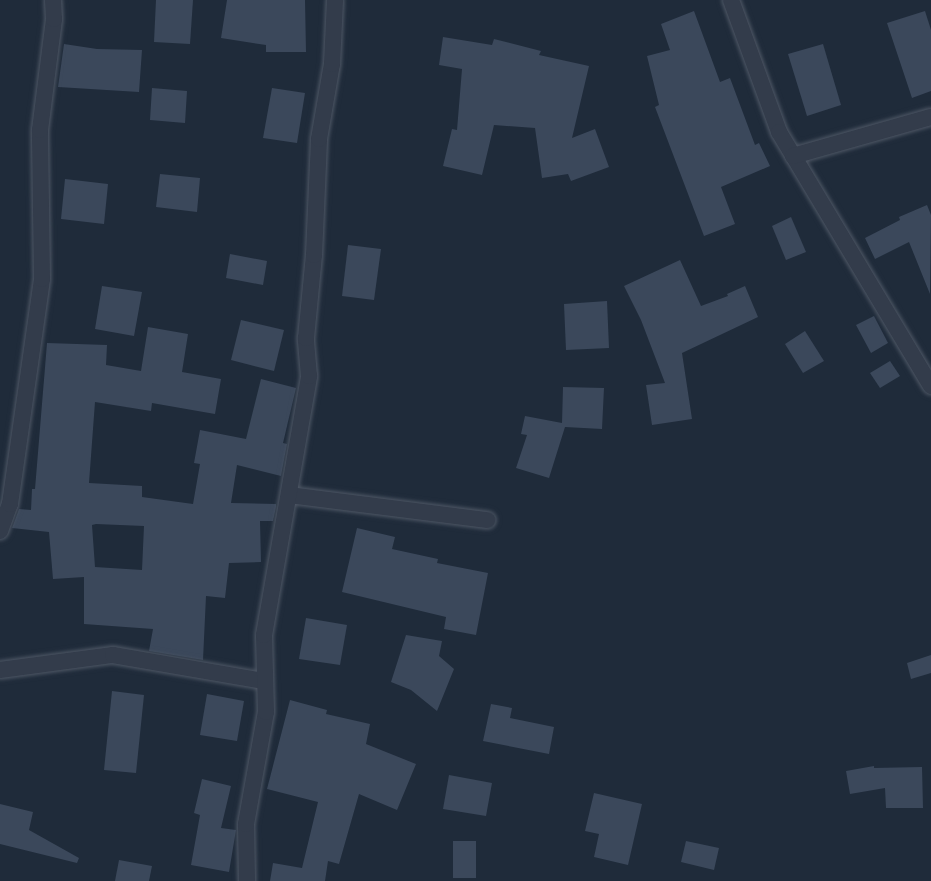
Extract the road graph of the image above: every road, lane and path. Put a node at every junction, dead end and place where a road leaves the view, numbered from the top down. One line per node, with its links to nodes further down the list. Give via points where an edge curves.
1 (53, 0): 10 (street, via 40,130 42,279 10,504)
2 (335, 0): 8 (street, via 332,64 319,139 306,338 309,376)
3 (731, 0): 5 (street, via 779,132)
4 (931, 117): 5 (street)
5 (793, 156): 6 (street)
6 (924, 361): 7 (street)
7 (931, 386)
8 (289, 495): 9 (street); 12 (street, via 264,634)
9 (487, 520)
10 (0, 531)
11 (0, 670): 12 (street, via 112,655)
12 (263, 681): 13 (street, via 266,712 246,824)
13 (247, 881)

